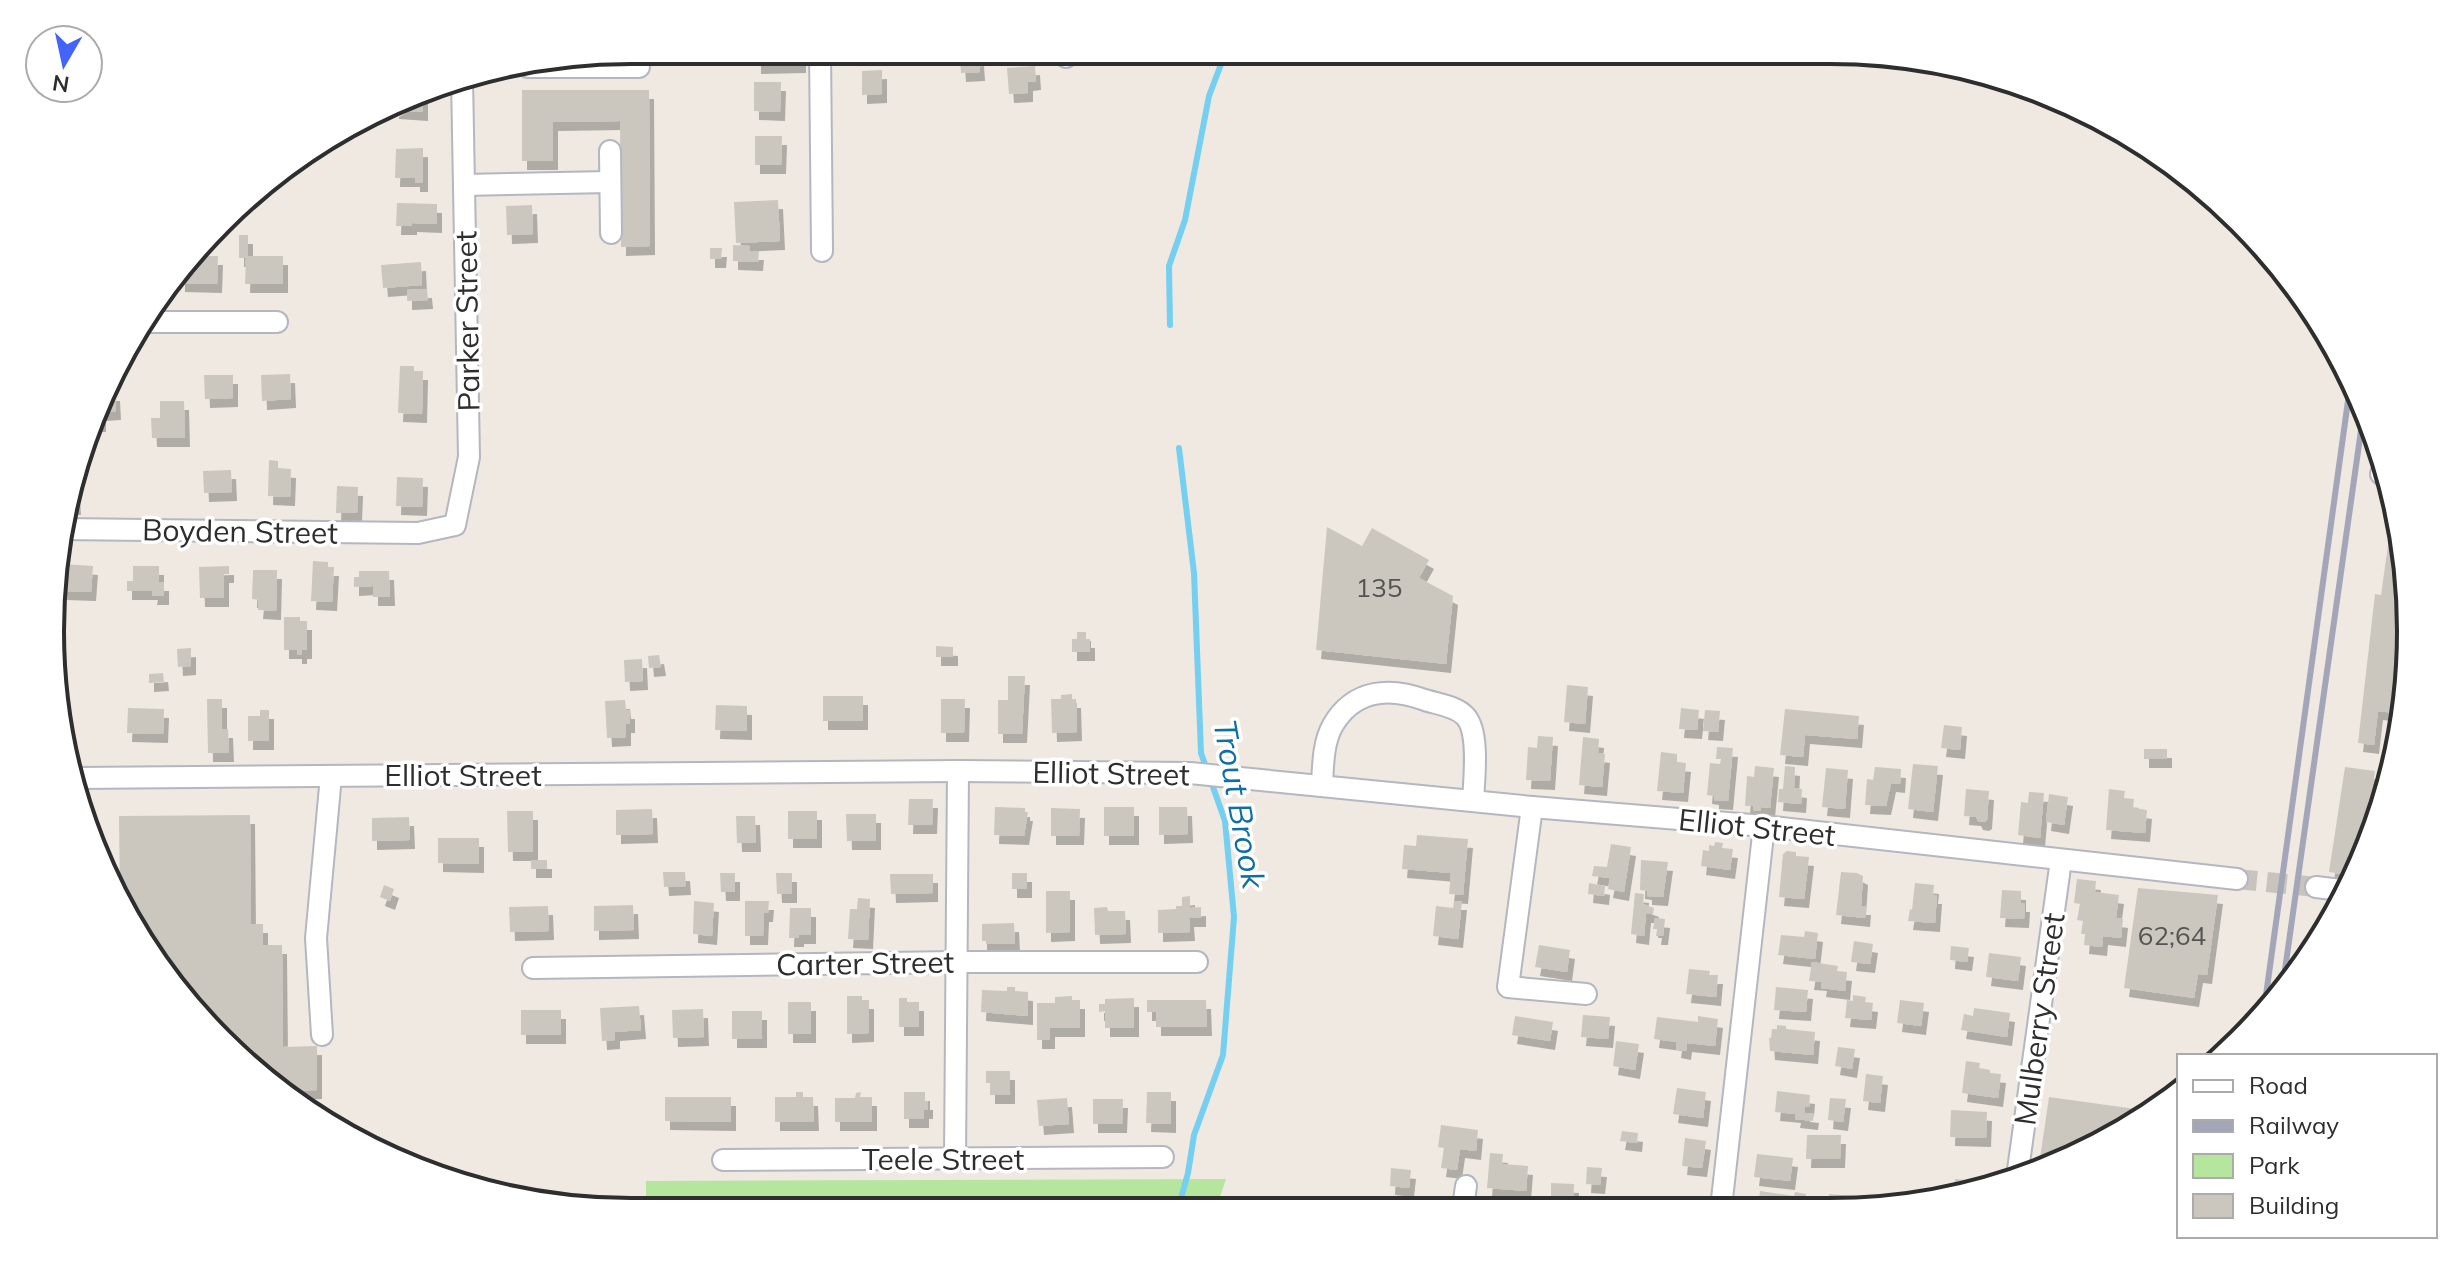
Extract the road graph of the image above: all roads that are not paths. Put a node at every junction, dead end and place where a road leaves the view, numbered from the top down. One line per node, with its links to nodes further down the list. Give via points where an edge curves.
1 (820, 64): 9 (street)
2 (576, 67): 3 (street)
3 (639, 67)
4 (462, 90): 7 (street, Parker Street)
5 (610, 151): 6 (street)
6 (610, 182): 7 (street); 8 (street)
7 (464, 185): 13 (street, Parker Street, via 469,457 455,525)
8 (611, 233)
9 (822, 251)
10 (156, 322): 11 (street)
11 (277, 322)
12 (74, 529): 13 (street, Boyden Street)
13 (418, 533)
14 (958, 771): 15 (street, Elliot Street); 17 (street, Elliot Street, via 1190,773); 25 (street)
15 (331, 776): 16 (street, Elliot Street); 29 (street, via 316,938)
16 (83, 778)
17 (1322, 785): 18 (street, Elliot Street); 18 (street, via 1326,742 1345,710 1380,691 1399,692 1466,716 1475,755)
18 (1473, 801): 19 (street, Elliot Street)
19 (1532, 807): 20 (street, Elliot Street); 28 (street, via 1508,987)
20 (1764, 826): 21 (street, Elliot Street); 36 (street)
21 (2061, 860): 22 (street, Elliot Street); 33 (street, Mulberry Street)
22 (2237, 879)
23 (2316, 887): 24 (street)
24 (2335, 889)
25 (956, 962): 26 (street, Carter Street); 27 (street, Carter Street); 31 (street)
26 (1197, 962)
27 (533, 968)
28 (1586, 994)
29 (322, 1035)
30 (1163, 1157): 31 (street, Teele Street)
31 (955, 1159): 32 (street, Teele Street)
32 (723, 1160)
33 (2019, 1166)
34 (1466, 1186): 35 (street)
35 (1464, 1198)
36 (1722, 1198)

